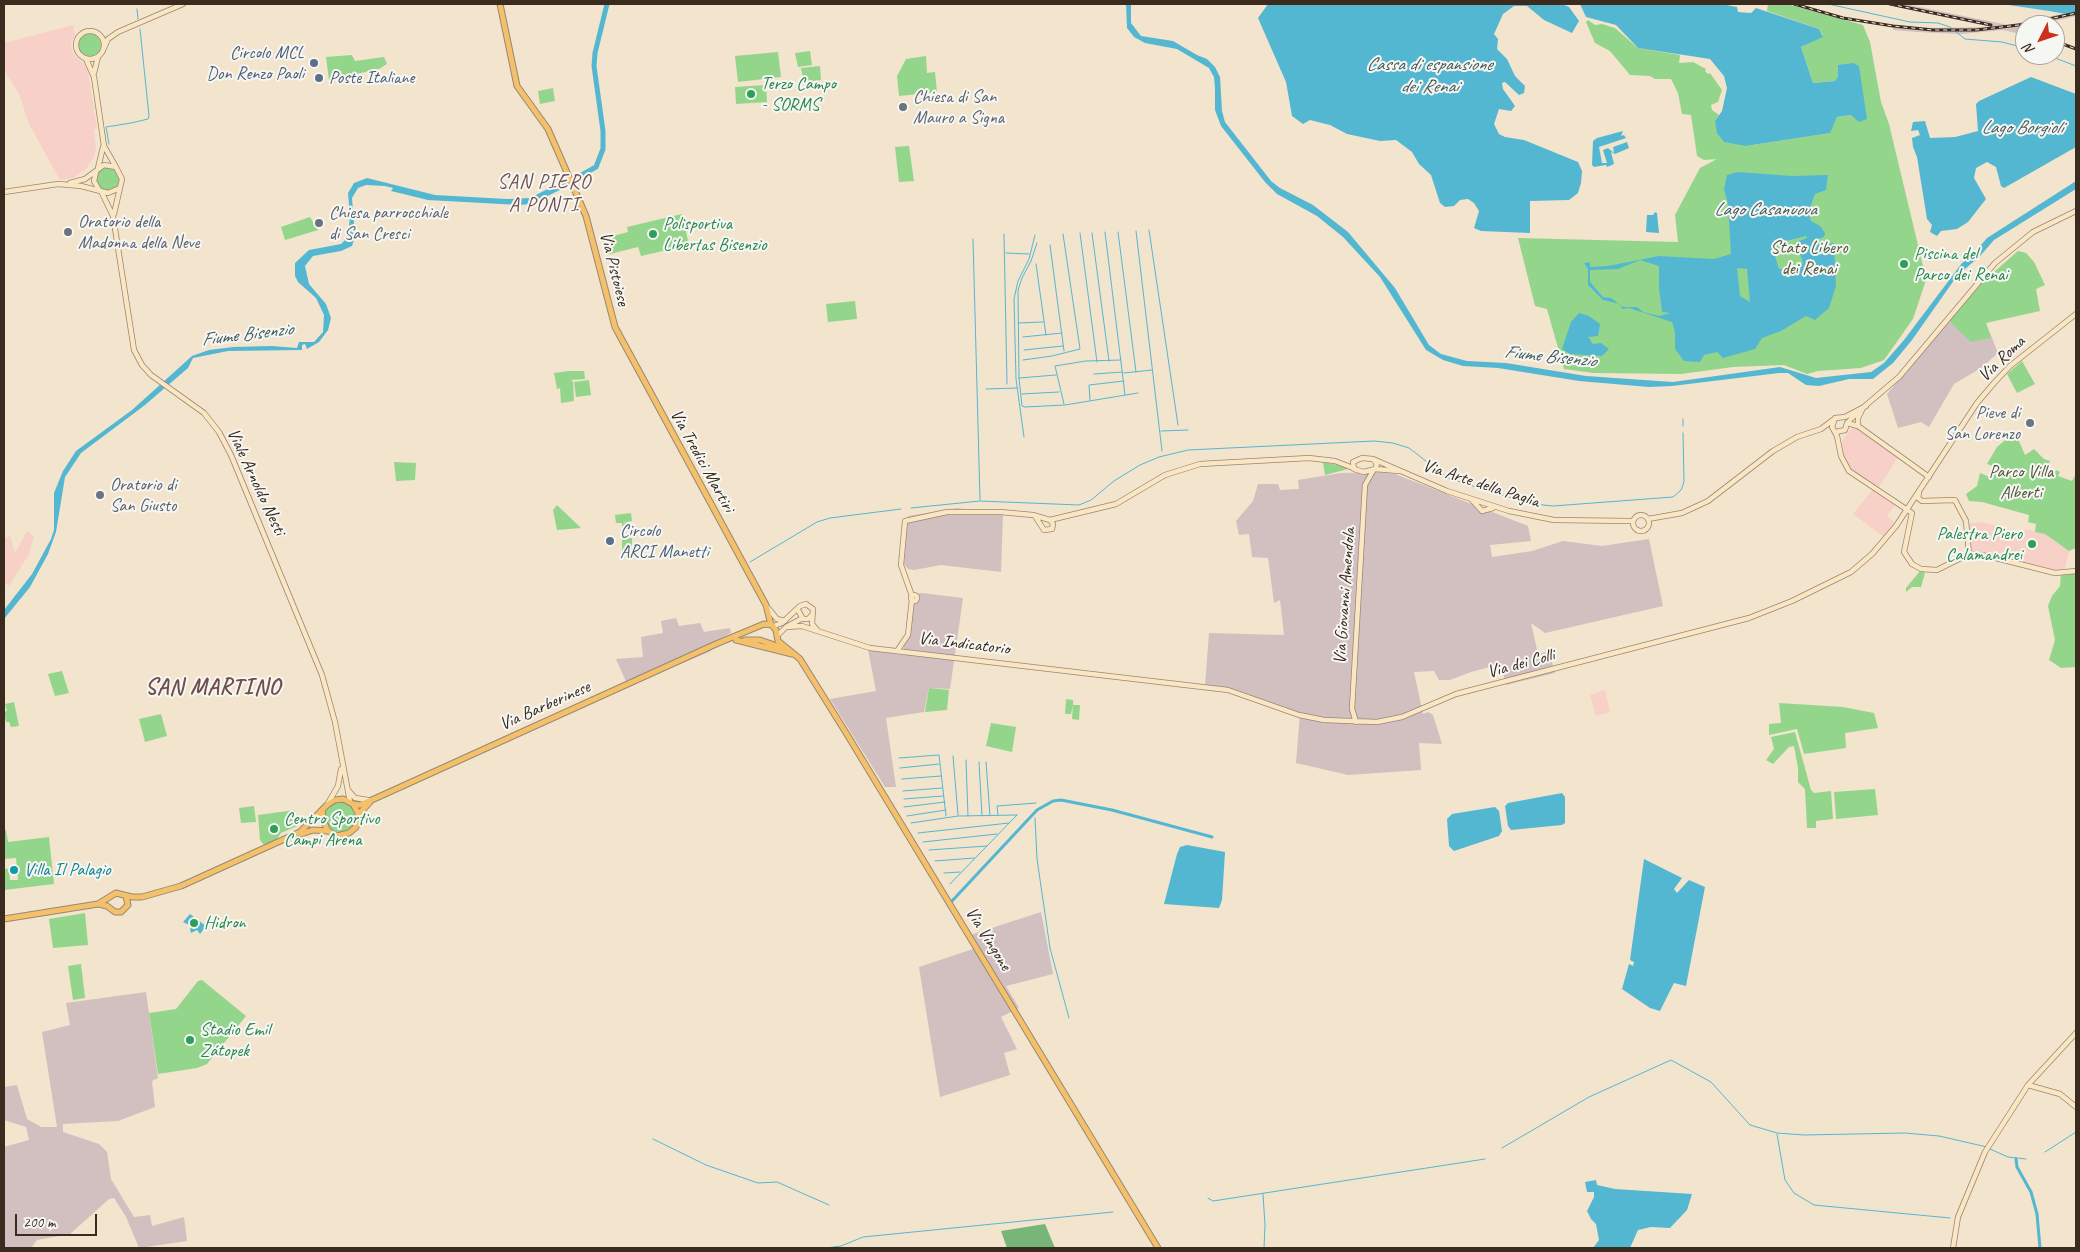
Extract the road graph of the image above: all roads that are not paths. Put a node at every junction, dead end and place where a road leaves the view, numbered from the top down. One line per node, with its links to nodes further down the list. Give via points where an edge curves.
1 (182, 4): 3 (main road)
2 (500, 4): 19 (main road, Via Pistoiese, via 519,91 548,129 578,196 591,230)
3 (118, 32): 4 (main road); 5 (main road)
4 (99, 34): 5 (main road); 7 (main road, via 86,31 77,39 76,51)
5 (104, 48): 6 (main road)
6 (100, 56): 7 (main road); 8 (main road)
7 (86, 59): 8 (main road)
8 (94, 77): 9 (main road)
9 (104, 146): 10 (main road); 11 (main road)
10 (116, 167): 11 (main road, via 106,165); 13 (main road, via 122,176)
11 (97, 170): 12 (main road, via 83,180); 14 (main road, via 94,181)
12 (66, 184): 14 (main road); 15 (main road)
13 (120, 188): 14 (main road, via 111,193); 17 (main road, Viale Arnoldo Nesti)
14 (100, 191): 17 (main road, Viale Arnoldo Nesti)
15 (4, 192)
16 (2076, 211): 20 (main road, via 2046,224 2005,254 1972,288 1899,377)
17 (113, 216): 70 (main road, Viale Arnoldo Nesti, via 135,354 151,375 202,411 219,432 244,482 316,658 330,698)
18 (2076, 314): 34 (main road, Via Roma, via 2010,366 1994,383 1977,403)
19 (613, 321): 49 (main road, Via Tredici Martiri)
20 (1864, 407): 21 (main road); 23 (main road); 24 (main road)
21 (1842, 417): 22 (main road); 23 (main road)
22 (1833, 420): 25 (main road); 26 (main road)
23 (1847, 423): 24 (main road); 26 (main road, via 1843,432)
24 (1858, 426): 34 (main road)
25 (1821, 429): 26 (main road); 43 (main road, Via Arte della Paglia, via 1773,451 1708,501 1682,513)
26 (1835, 431): 38 (main road, via 1841,456 1849,471)
27 (1373, 458): 28 (main road); 31 (main road, via 1377,464); 33 (main road, Via Arte della Paglia)
28 (1356, 460): 29 (main road); 30 (main road)
29 (1335, 461): 30 (main road); 41 (main road, via 1301,458 1200,464 1165,475 1116,504)
30 (1354, 468): 32 (main road)
31 (1374, 470): 32 (main road, Via Arte della Paglia); 33 (main road, Via Arte della Paglia, via 1392,469); 35 (main road, Via Giovanni Amendola)
32 (1359, 472): 35 (main road, Via Giovanni Amendola)
33 (1410, 475): 37 (main road, Via Arte della Paglia)
34 (1929, 477): 36 (main road, Via Roma)
35 (1365, 485): 67 (main road, Via Giovanni Amendola)
36 (1920, 490): 40 (main road, Via Roma); 47 (main road, via 1918,498 1922,501 1956,500 1967,525)
37 (1467, 497): 39 (main road, Via Arte della Paglia); 39 (main road, via 1482,511)
38 (1900, 506): 40 (main road); 42 (main road, via 1904,510)
39 (1497, 507): 45 (main road, Via Arte della Paglia, via 1549,519)
40 (1910, 511): 42 (main road, Via dei Colli); 47 (main road, via 1904,552 1912,564 1921,569 1938,570)
41 (1063, 517): 44 (main road); 46 (main road)
42 (1903, 517): 69 (main road, Via dei Colli, via 1851,572 1749,618 1454,695 1402,717)
43 (1648, 519): 45 (main road, Via Arte della Paglia, via 1639,514); 45 (main road, Via Arte della Paglia, via 1648,527 1641,531 1634,528)
44 (1046, 521): 46 (main road); 46 (main road, via 1042,528 1046,531); 64 (main road, via 1035,516 966,511 905,521 901,564 913,597 908,636)
45 (1632, 521)
46 (1053, 526)
47 (1966, 555): 48 (main road, via 1988,556 2055,573)
48 (2076, 571)
49 (767, 609): 53 (main road); 54 (main road); 55 (main road, Via Tredici Martiri)
50 (798, 610): 51 (main road, via 808,604 813,609); 52 (main road); 53 (main road)
51 (812, 615): 52 (main road); 57 (main road, via 813,625)
52 (802, 619): 56 (main road)
53 (785, 621): 55 (main road)
54 (761, 626): 55 (main road); 59 (main road, Via Barberinese); 61 (main road)
55 (773, 626): 58 (main road)
56 (786, 627): 57 (main road, Via Indicatorio); 58 (main road)
57 (818, 630): 64 (main road, Via Indicatorio, via 866,647)
58 (777, 636): 62 (main road); 63 (main road, Via Vingone, via 778,642)
59 (728, 639): 60 (main road); 72 (main road, Via Barberinese)
60 (736, 640): 61 (main road); 65 (main road)
61 (760, 640): 62 (main road)
62 (769, 643): 63 (main road, Via Vingone)
63 (788, 649): 65 (main road, Via Vingone)
64 (897, 651): 66 (main road, Via Indicatorio)
65 (798, 656): 88 (main road, Via Vingone)
66 (1108, 676): 68 (main road, Via dei Colli, via 1228,690 1299,715)
67 (1352, 709): 68 (main road); 69 (main road, Via Giovanni Amendola)
68 (1343, 722): 69 (main road, Via dei Colli)
69 (1356, 722)
70 (341, 755): 71 (main road, Viale Arnoldo Nesti); 74 (main road, Viale Arnoldo Nesti, via 340,782)
71 (345, 782): 72 (main road, via 355,798); 73 (main road, Viale Arnoldo Nesti)
72 (374, 799): 73 (main road, Via Barberinese, via 360,805); 75 (main road, Via Barberinese)
73 (352, 803): 74 (main road, Via Barberinese, via 339,799); 75 (main road)
74 (325, 807): 76 (main road, via 322,818); 77 (main road, Via Barberinese, via 300,832)
75 (358, 820): 76 (main road, Via Barberinese, via 356,827 345,835 337,836)
76 (328, 831): 77 (main road, Via Barberinese, via 307,831)
77 (231, 865): 79 (main road, Via Barberinese, via 176,888)
78 (126, 896): 79 (main road, Via Barberinese); 80 (main road, Via Barberinese, via 117,893); 82 (main road)
79 (142, 897): 82 (main road, Via Barberinese)
80 (109, 898): 81 (main road, Via Barberinese); 83 (main road)
81 (98, 904): 83 (main road, Via Barberinese); 84 (main road, Via Barberinese)
82 (128, 904): 83 (main road, Via Barberinese, via 121,912)
83 (110, 908)
84 (4, 920)
85 (2076, 1033): 86 (main road)
86 (2028, 1085): 87 (main road, via 2060,1094); 89 (main road, via 1985,1152 1961,1208)
87 (2076, 1108)
88 (1158, 1248)
89 (1953, 1248)

